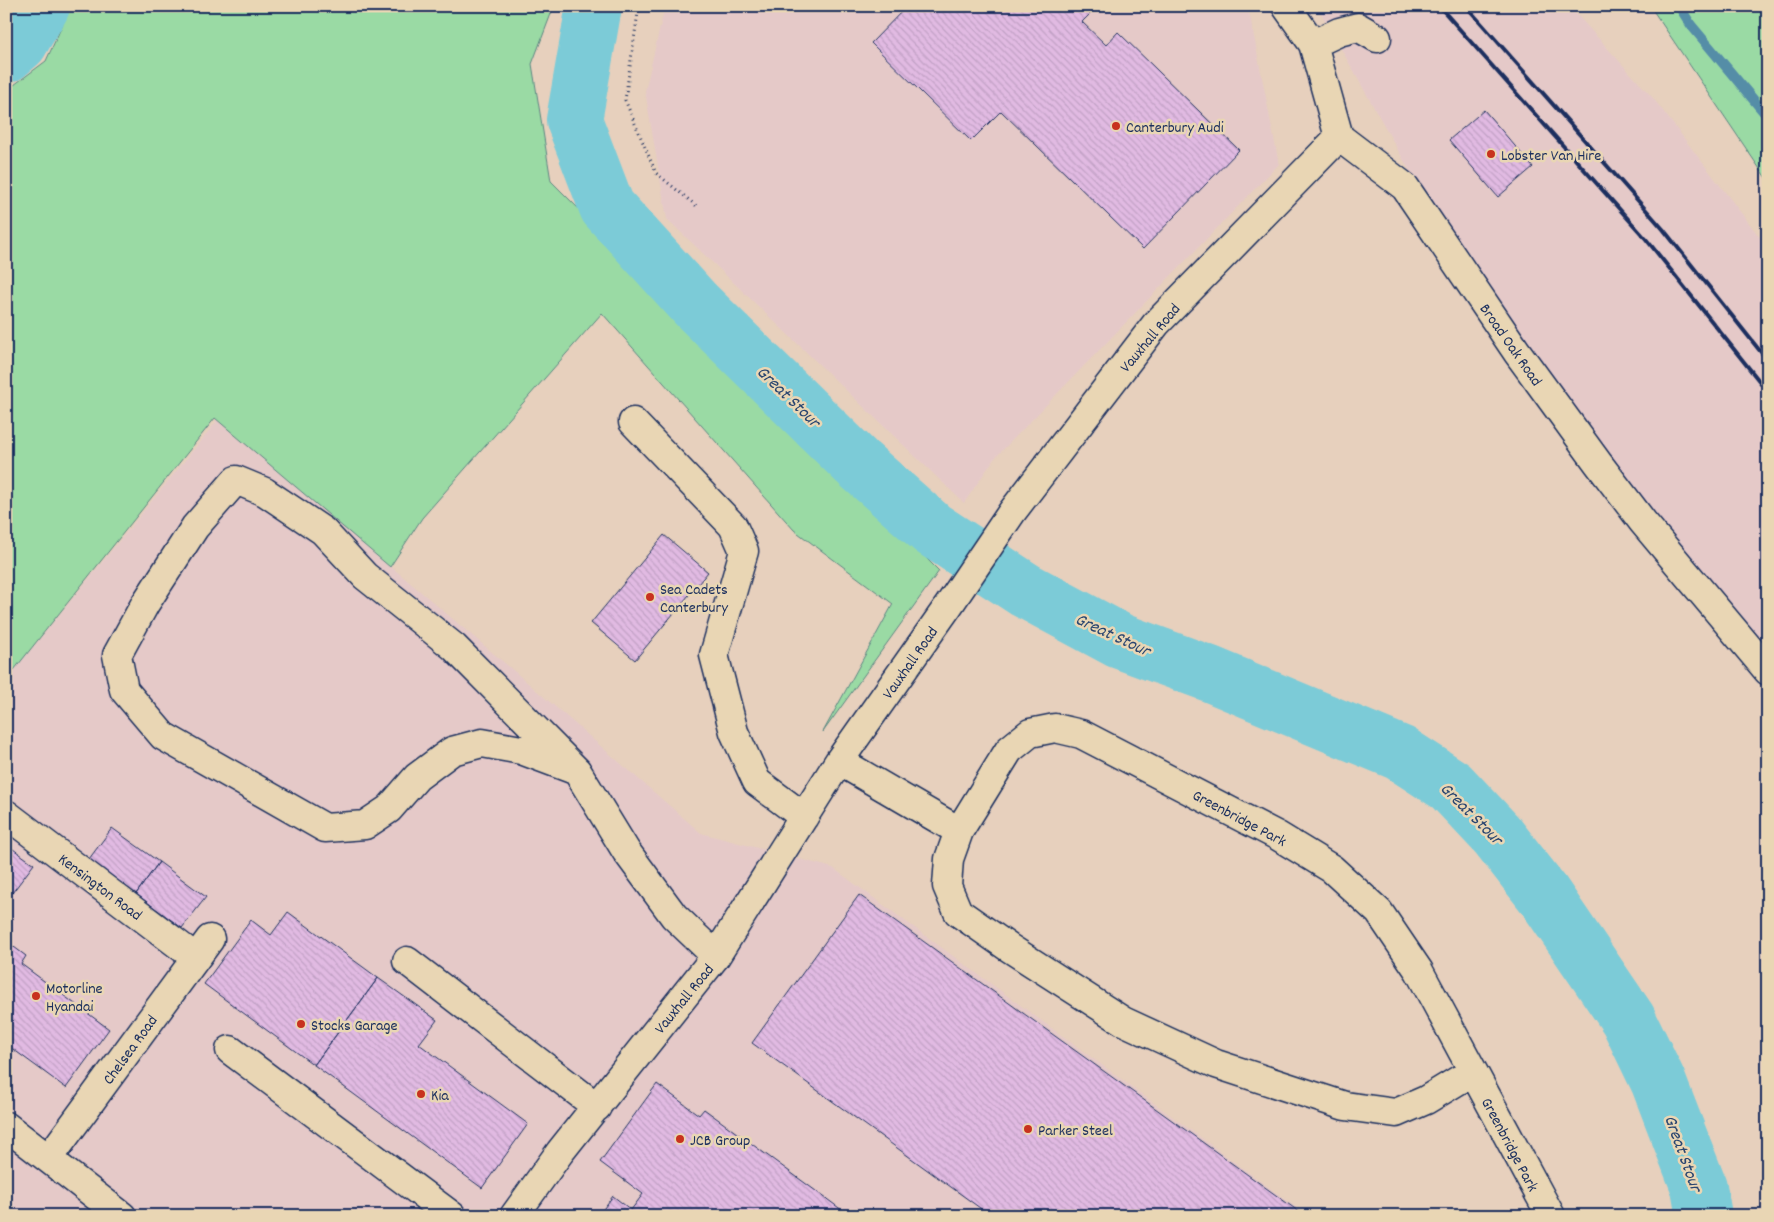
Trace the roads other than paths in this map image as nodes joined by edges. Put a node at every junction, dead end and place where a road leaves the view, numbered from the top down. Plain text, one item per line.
1 (1286, 6) edge
2 (1377, 38) dead end
3 (1313, 44) junction
4 (1339, 137) junction
5 (633, 422) dead end
6 (1768, 671) edge
7 (839, 762) junction
8 (577, 771) junction
9 (6, 814) edge
10 (804, 817) junction
11 (959, 831) junction
12 (203, 948) joint
13 (716, 956) junction
14 (407, 961) dead end
15 (230, 1050) dead end
16 (1472, 1072) junction
17 (596, 1107) junction
18 (6, 1126) edge
19 (49, 1158) junction
20 (122, 1216) edge
21 (452, 1216) edge
22 (514, 1216) edge
23 (1551, 1216) edge

1 - 3 street
2 - 3 street
3 - 4 street
4 - 6 street, Broad Oak Road
4 - 7 street, Vauxhall Road
5 - 10 street
7 - 10 street, Vauxhall Road
7 - 11 street
8 - 8 street
8 - 13 street
9 - 12 street, Kensington Road
10 - 13 street, Vauxhall Road
11 - 16 street, Greenbridge Park
11 - 16 street, Greenbridge Park
12 - 19 street, Chelsea Road
13 - 17 street, Vauxhall Road
14 - 17 street
15 - 21 street
16 - 23 street, Greenbridge Park
17 - 22 street, Vauxhall Road
18 - 19 street
19 - 20 street

